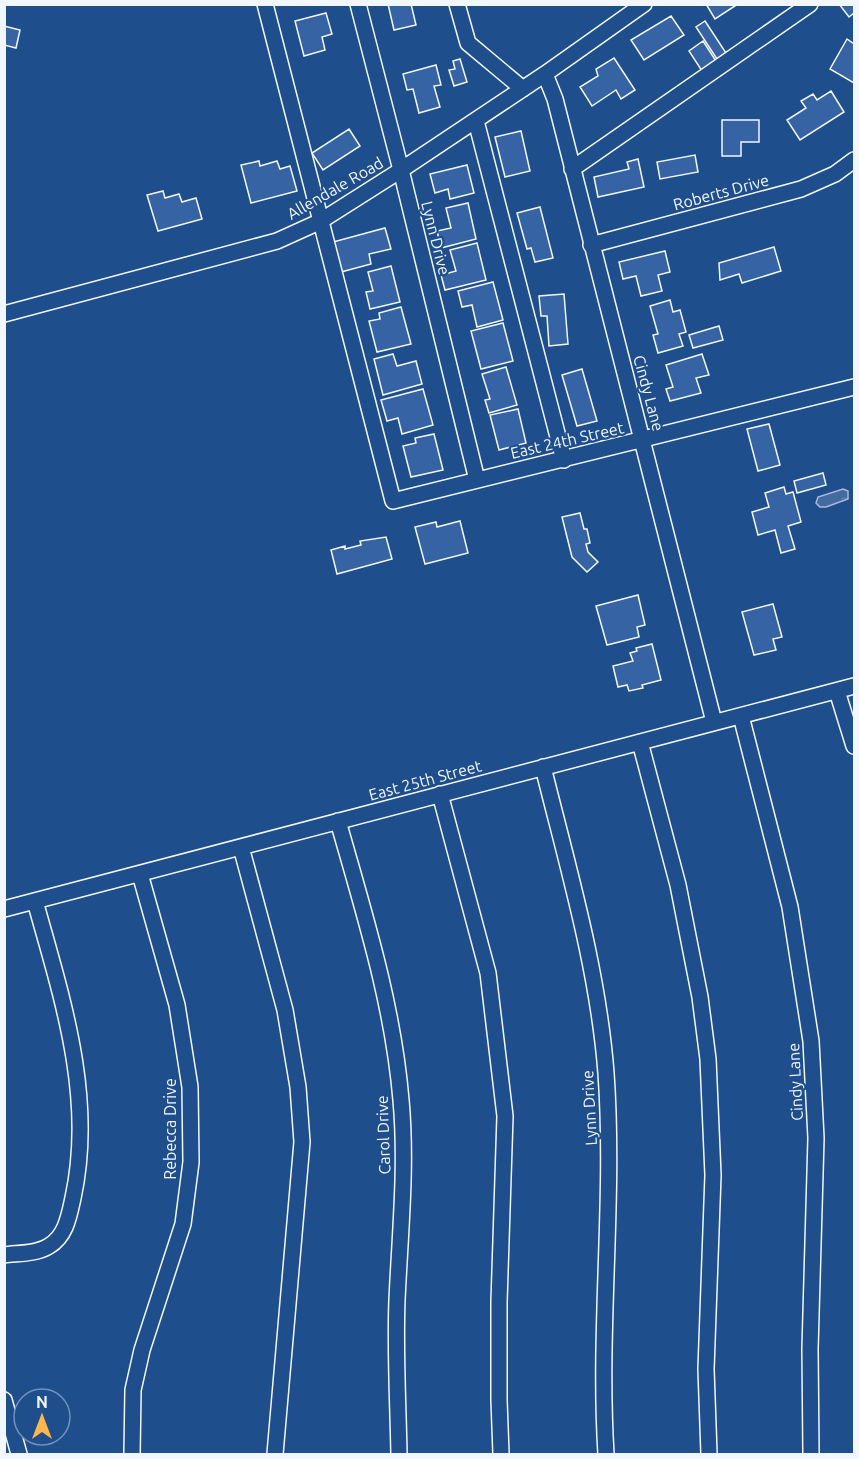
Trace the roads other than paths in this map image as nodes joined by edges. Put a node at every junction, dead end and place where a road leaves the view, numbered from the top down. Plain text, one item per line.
1 (265, 4) edge
2 (358, 4) edge
3 (457, 4) edge
4 (644, 4) edge
5 (810, 4) edge
6 (545, 74) junction
7 (523, 89) junction
8 (476, 121) junction
9 (855, 160) edge
10 (572, 169) junction
11 (401, 170) junction
12 (321, 221) junction
13 (591, 245) junction
14 (4, 314) edge
15 (855, 387) edge
16 (644, 441) junction
17 (564, 460) junction
18 (477, 480) junction
19 (855, 686) edge
20 (837, 691) junction
21 (741, 716) junction
22 (714, 722) junction
23 (640, 742) junction
24 (855, 746) edge
25 (543, 767) junction
26 (440, 794) junction
27 (338, 821) junction
28 (241, 847) junction
29 (140, 874) junction
30 (36, 901) junction
31 (4, 909) edge
32 (4, 1255) edge
33 (4, 1401) edge
34 (19, 1455) edge
35 (132, 1455) edge
36 (275, 1455) edge
37 (399, 1455) edge
38 (501, 1455) edge
39 (606, 1455) edge
40 (709, 1455) edge
41 (812, 1455) edge

1 - 12 street
2 - 11 street, Lynn Drive
3 - 7 street
4 - 6 street, Allendale Road
5 - 10 street
6 - 7 street, Allendale Road
6 - 10 street, Cindy Lane
7 - 8 street, Allendale Road
8 - 11 street, Allendale Road
8 - 17 street
9 - 13 street, Roberts Drive
10 - 13 street, Cindy Lane
11 - 12 street, Allendale Road
11 - 18 street, Lynn Drive
12 - 14 street, Allendale Road
12 - 18 street, East 24th Street
13 - 16 street, Cindy Lane
15 - 16 street, East 24th Street
16 - 17 street, East 24th Street
16 - 22 street, Cindy Lane
17 - 18 street, East 24th Street
19 - 20 street, East 25th Street
20 - 21 street, East 25th Street
20 - 24 street
21 - 22 street, East 25th Street
21 - 41 street, Cindy Lane
22 - 23 street, East 25th Street
23 - 25 street, East 25th Street
23 - 40 street
25 - 26 street, East 25th Street
25 - 39 street, Lynn Drive
26 - 27 street, East 25th Street
26 - 38 street
27 - 28 street, East 25th Street
27 - 37 street, Carol Drive
28 - 29 street, East 25th Street
28 - 36 street
29 - 30 street, East 25th Street
29 - 35 street, Rebecca Drive
30 - 31 street, East 25th Street
30 - 32 street
33 - 34 street

